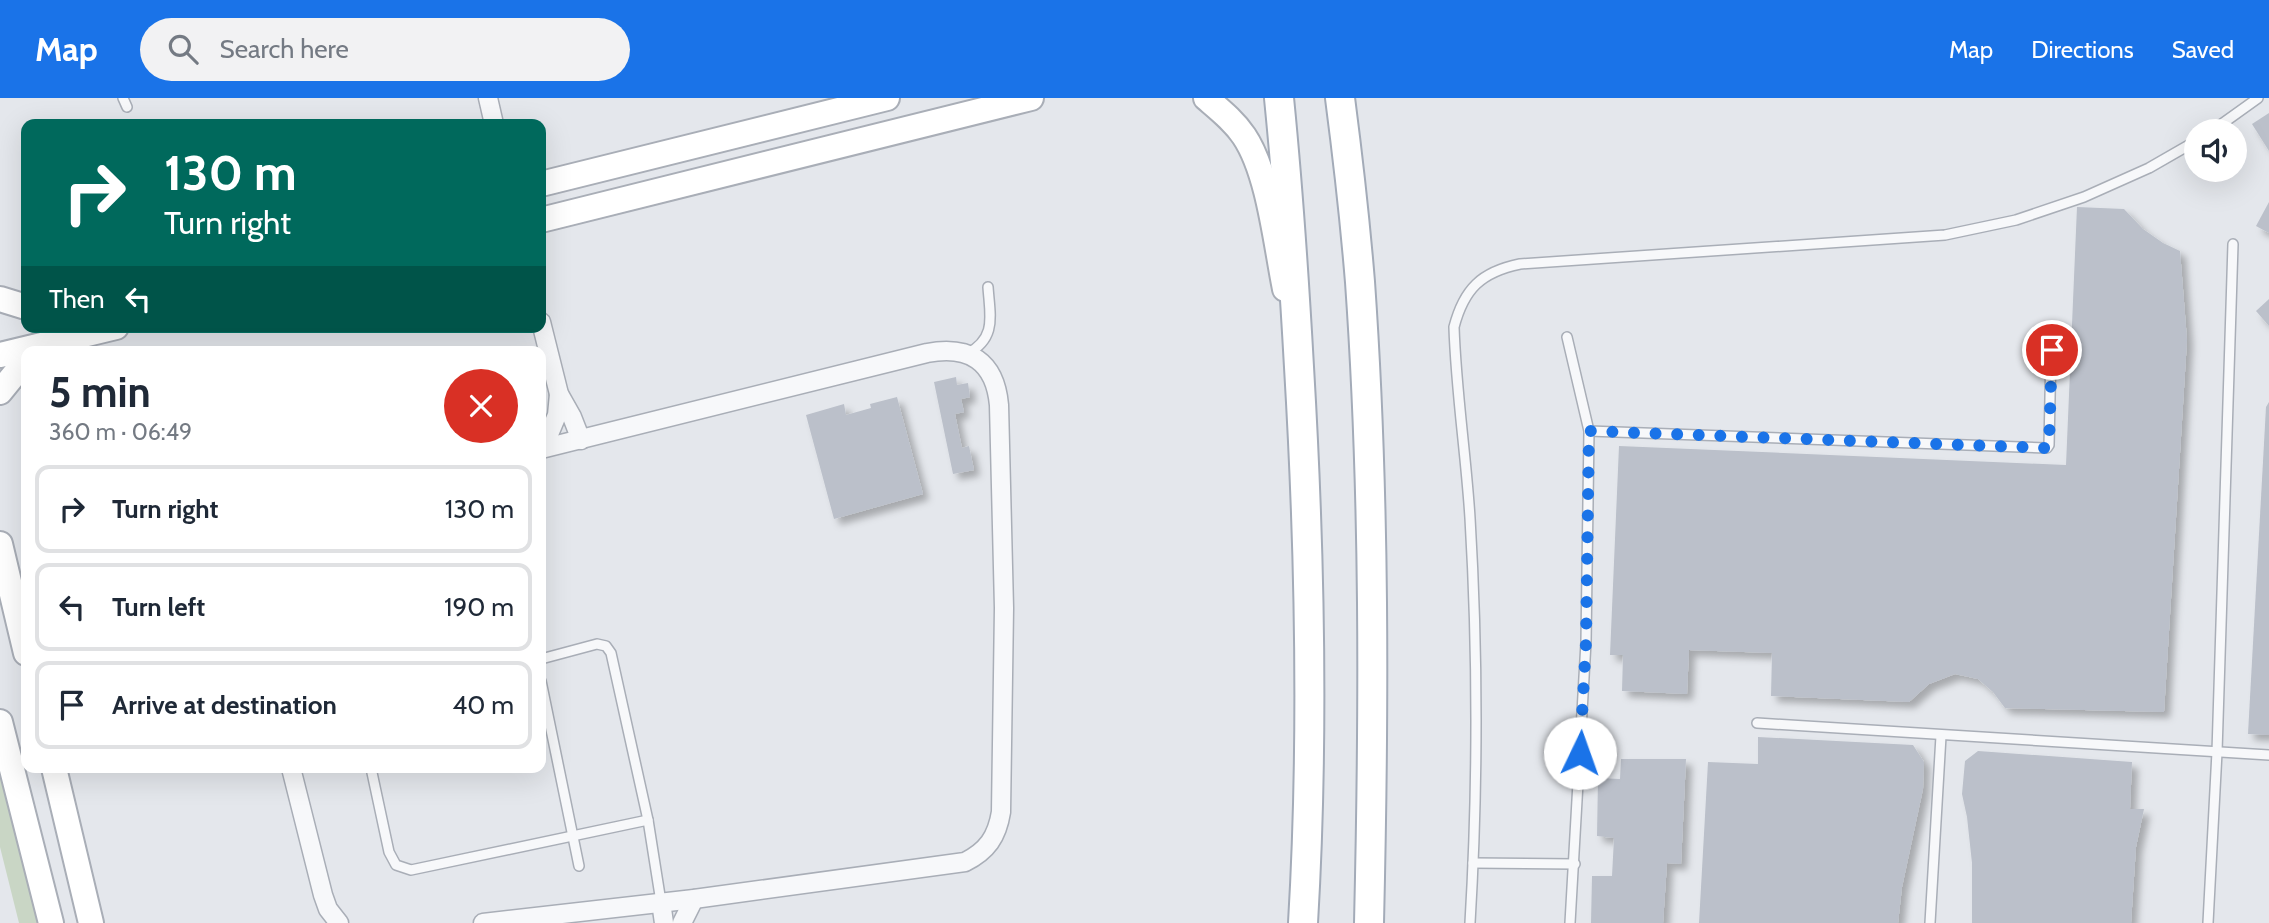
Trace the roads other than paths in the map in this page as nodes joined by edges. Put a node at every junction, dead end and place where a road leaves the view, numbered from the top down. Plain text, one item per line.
1 (488, 98) edge
2 (887, 98) edge
3 (1031, 98) edge
4 (1206, 98) edge
5 (1279, 98) edge
6 (1340, 98) edge
7 (2258, 98) edge
8 (493, 119) edge
9 (2229, 119) edge
10 (2184, 148) edge
11 (546, 183) edge
12 (546, 225) edge
13 (2233, 244) dead end
14 (988, 286) dead end
15 (0, 299) edge
16 (21, 307) edge
17 (21, 311) edge
18 (0, 318) edge
19 (95, 333) edge
20 (544, 333) edge
21 (1567, 337) dead end
22 (49, 346) edge
23 (2052, 350) dead end
24 (21, 352) edge
25 (967, 354) junction
26 (0, 355) edge
27 (1298, 355) junction
28 (21, 366) edge
29 (0, 392) edge
30 (559, 394) junction
31 (1589, 431) junction
32 (581, 440) junction
33 (546, 442) edge
34 (546, 448) edge
35 (0, 544) edge
36 (21, 632) edge
37 (546, 658) edge
38 (546, 706) edge
39 (0, 722) edge
40 (1757, 723) dead end
41 (1941, 736) junction
42 (2217, 752) junction
43 (2269, 755) edge
44 (55, 773) edge
45 (292, 773) edge
46 (372, 773) edge
47 (648, 820) junction
48 (572, 836) junction
49 (1473, 863) junction
50 (1575, 864) junction
51 (579, 866) dead end
52 (1306, 869) junction
53 (694, 899) junction
54 (661, 902) junction
55 (51, 923) edge
56 (91, 923) edge
57 (339, 923) edge
58 (482, 923) edge
59 (664, 923) edge
60 (682, 923) edge
61 (1289, 923) edge
62 (1303, 923) edge
63 (1369, 923) edge
64 (1469, 923) edge
65 (1570, 923) edge
66 (1930, 923) edge
67 (2208, 923) edge

1 - 8 street
2 - 11 street
3 - 12 street
4 - 27 street
5 - 27 main road
6 - 63 main road
7 - 9 lane
10 - 49 lane
13 - 42 lane
14 - 25 lane
15 - 16 street
17 - 18 street
19 - 22 street
20 - 30 street
21 - 31 lane
23 - 31 lane
24 - 26 street
25 - 32 street
25 - 53 street
27 - 52 main road
28 - 29 street
30 - 32 street
30 - 33 street
31 - 50 lane
32 - 34 street
35 - 36 street
37 - 47 lane
38 - 48 lane
39 - 55 street
40 - 41 lane
41 - 42 lane
41 - 66 lane
42 - 43 lane
42 - 67 lane
44 - 56 street
45 - 57 street
46 - 48 lane
47 - 48 lane
47 - 54 lane
48 - 51 lane
49 - 50 lane
49 - 64 lane
50 - 65 lane
52 - 61 street
52 - 62 main road
53 - 54 street
53 - 60 street
54 - 58 street
54 - 59 street

